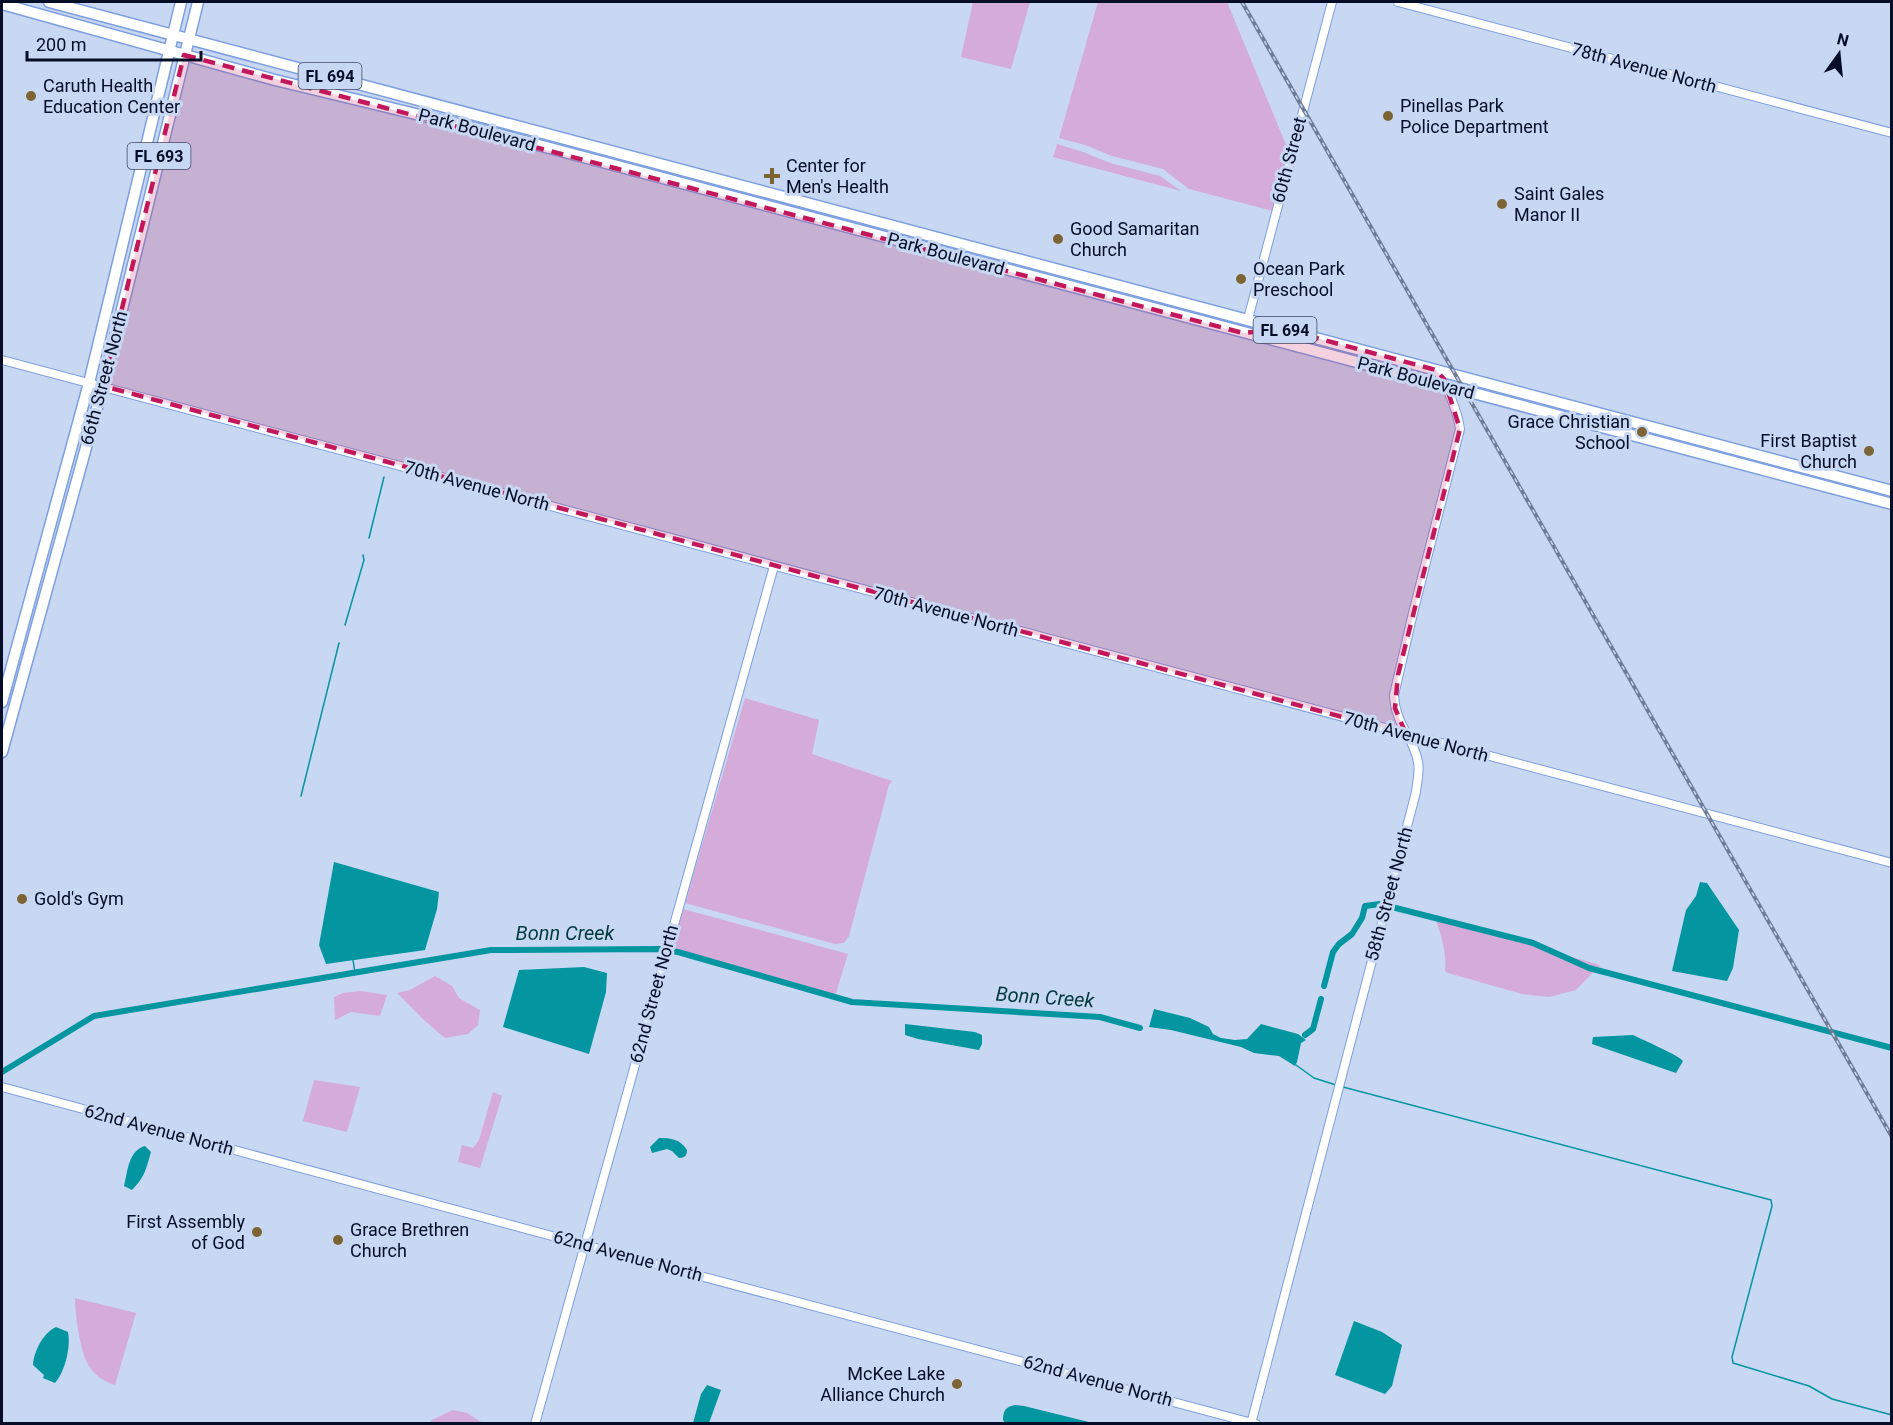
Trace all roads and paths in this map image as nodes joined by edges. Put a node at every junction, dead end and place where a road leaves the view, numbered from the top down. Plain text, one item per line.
1 (49, 2) edge
2 (181, 2) edge
3 (198, 2) edge
4 (1332, 2) edge
5 (1398, 2) edge
6 (2, 4) edge
7 (173, 34) junction
8 (188, 39) junction
9 (168, 50) junction
10 (184, 55) junction
11 (1892, 133) edge
12 (908, 230) junction
13 (871, 234) junction
14 (946, 240) junction
15 (905, 243) junction
16 (1022, 260) junction
17 (977, 262) junction
18 (1057, 270) junction
19 (1018, 273) junction
20 (1135, 290) junction
21 (1095, 293) junction
22 (1171, 300) junction
23 (1131, 303) junction
24 (1248, 319) junction
25 (1205, 322) junction
26 (1283, 329) junction
27 (1245, 333) junction
28 (1338, 343) junction
29 (1304, 349) junction
30 (2, 360) edge
31 (1401, 360) junction
32 (1365, 365) junction
33 (1436, 370) junction
34 (90, 383) junction
35 (103, 386) junction
36 (1446, 387) junction
37 (1892, 491) edge
38 (1892, 504) edge
39 (774, 566) junction
40 (2, 702) edge
41 (1406, 734) junction
42 (2, 752) edge
43 (1892, 862) edge
44 (2, 1087) edge
45 (586, 1245) junction
46 (1253, 1423) edge
47 (535, 1424) edge

1 - 7 main road, Park Boulevard
2 - 7 main road, 66th Street North / FL 693
3 - 8 main road, 66th Street North / FL 693
4 - 24 street, 60th Street
5 - 11 street, 78th Avenue North
6 - 9 main road, Park Boulevard
7 - 8 main road, Park Boulevard / FL 694
7 - 9 main road, 66th Street North / FL 693
8 - 10 main road, 66th Street North / FL 693
8 - 12 main road, Park Boulevard / FL 694
9 - 10 main road, Park Boulevard / FL 694
9 - 34 main road, 66th Street North / FL 693
10 - 13 main road, Park Boulevard / FL 694
10 - 35 main road, 66th Street North / FL 693
12 - 13 main road
12 - 14 main road, Park Boulevard / FL 694
13 - 15 main road, Park Boulevard / FL 694
14 - 15 main road
14 - 16 main road, Park Boulevard / FL 694
15 - 17 main road, Park Boulevard / FL 694
16 - 17 main road
16 - 18 main road, Park Boulevard / FL 694
17 - 19 main road, Park Boulevard / FL 694
18 - 19 main road
18 - 20 main road, Park Boulevard / FL 694
19 - 21 main road, Park Boulevard / FL 694
20 - 21 main road
20 - 22 main road, Park Boulevard / FL 694
21 - 23 main road, Park Boulevard / FL 694
22 - 23 main road
22 - 24 main road, Park Boulevard / FL 694
23 - 25 main road, Park Boulevard / FL 694
24 - 25 main road
24 - 26 main road, Park Boulevard / FL 694
25 - 27 main road, Park Boulevard / FL 694
26 - 27 main road
26 - 28 main road, Park Boulevard / FL 694
27 - 29 main road, Park Boulevard / FL 694
28 - 29 main road
28 - 31 main road, Park Boulevard / FL 694
29 - 32 main road, Park Boulevard / FL 694
30 - 34 street, 70th Avenue North
31 - 32 main road
31 - 33 main road, Park Boulevard / FL 694
32 - 36 main road, Park Boulevard / FL 694
33 - 36 street, 58th Street North
33 - 37 main road, Park Boulevard / FL 694
34 - 35 street, 70th Avenue North
34 - 40 main road, 66th Street North / FL 693
35 - 39 street, 70th Avenue North
35 - 42 main road, 66th Street North / FL 693
36 - 38 main road, Park Boulevard / FL 694
36 - 41 street, 58th Street North
39 - 41 street, 70th Avenue North
39 - 45 street, 62nd Street North
41 - 43 street, 70th Avenue North
41 - 46 street, 58th Street North
44 - 45 street, 62nd Avenue North
45 - 46 street, 62nd Avenue North
45 - 47 street, 62nd Street North

